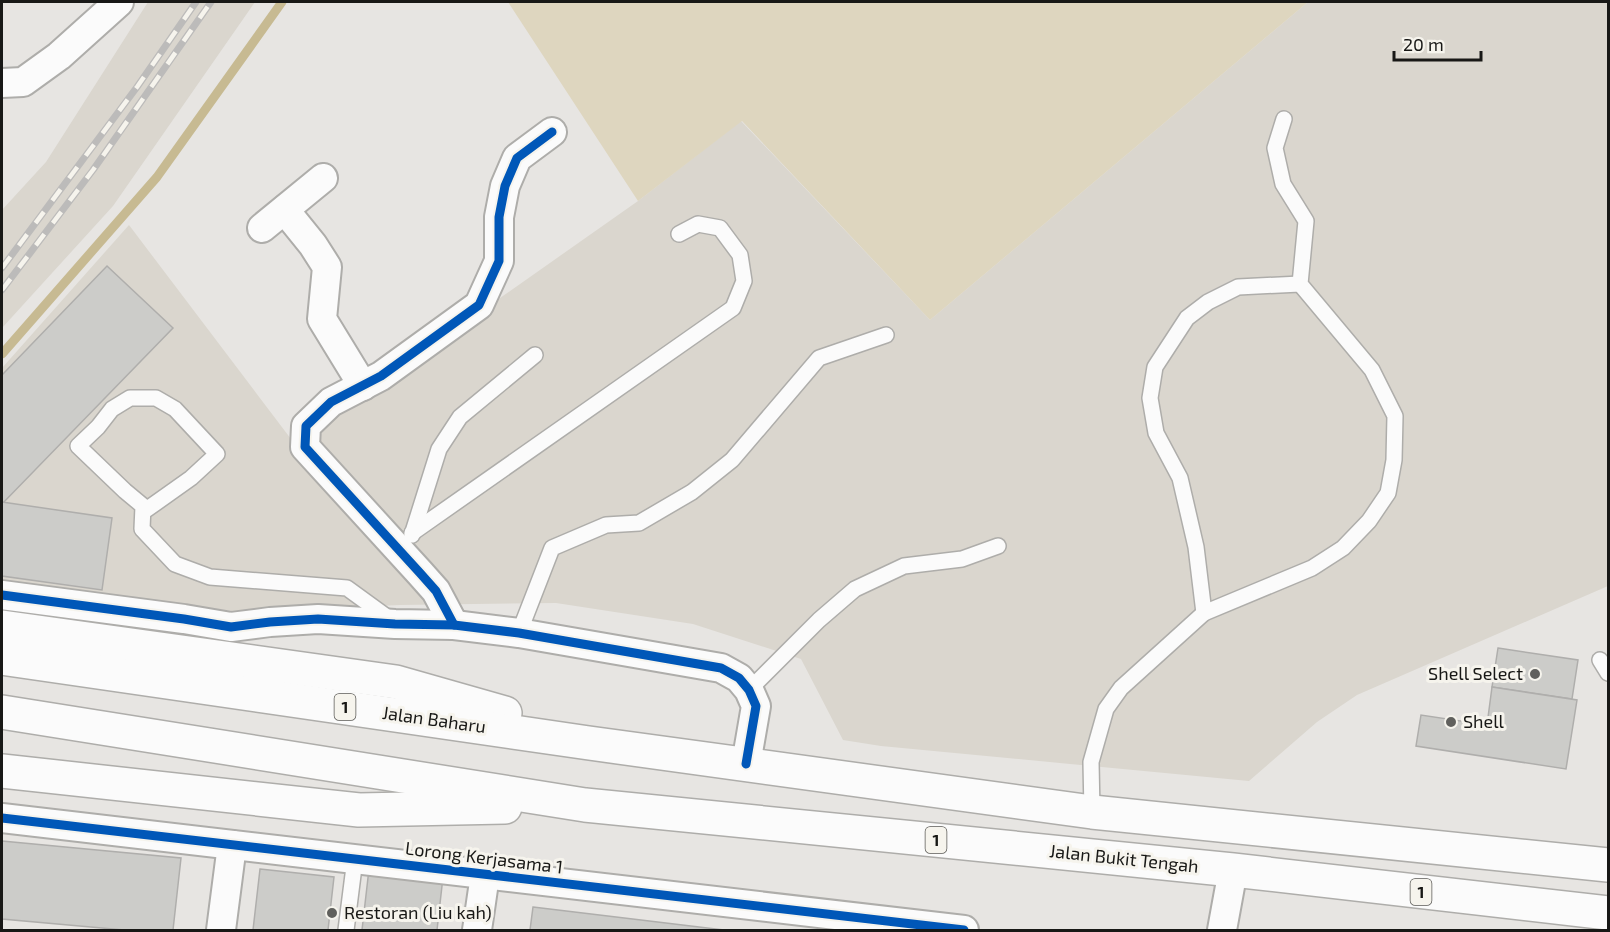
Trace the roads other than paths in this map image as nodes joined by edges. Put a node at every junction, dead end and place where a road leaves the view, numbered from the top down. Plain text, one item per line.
1 (119, 2) edge
2 (2, 83) edge
3 (1284, 119) dead end
4 (552, 132) dead end
5 (323, 178) dead end
6 (287, 207) junction
7 (262, 228) dead end
8 (679, 234) dead end
9 (1300, 284) junction
10 (886, 334) dead end
11 (535, 355) dead end
12 (363, 386) junction
13 (143, 512) junction
14 (412, 533) junction
15 (998, 546) dead end
16 (420, 573) junction
17 (2, 595) edge
18 (1204, 613) junction
19 (395, 624) junction
20 (454, 625) junction
21 (2, 627) edge
22 (519, 633) junction
23 (2, 658) edge
24 (749, 690) junction
25 (2, 712) edge
26 (688, 756) junction
27 (746, 764) junction
28 (2, 771) edge
29 (585, 805) junction
30 (1092, 812) junction
31 (2, 818) edge
32 (232, 845) junction
33 (355, 859) junction
34 (1608, 865) edge
35 (1233, 870) junction
36 (485, 875) junction
37 (1608, 913) edge
38 (221, 930) edge
39 (346, 930) edge
40 (477, 930) edge
41 (964, 930) edge
42 (1222, 930) edge

1 - 2 street
3 - 9 lane
4 - 12 street
5 - 6 street
6 - 7 street
6 - 12 street
8 - 14 lane
9 - 18 lane
9 - 18 lane
10 - 22 lane
11 - 14 lane
12 - 16 street
13 - 13 lane
13 - 19 lane
14 - 16 lane
15 - 24 lane
16 - 20 street
17 - 19 street
18 - 30 lane
19 - 20 street
20 - 22 street
21 - 26 highway
22 - 24 street
23 - 26 highway, Jalan Baharu / 1
24 - 27 street
25 - 29 highway, 1
26 - 27 highway, 1
27 - 30 highway, 1
28 - 29 highway
29 - 35 highway, Jalan Bukit Tengah / 1
30 - 34 highway, 1
31 - 32 street, Lorong Kerjasama 1
32 - 33 street, Lorong Kerjasama 1
32 - 38 street
33 - 36 street, Lorong Kerjasama 1
33 - 39 lane
35 - 37 highway, Jalan Bukit Tengah / 1
35 - 42 street
36 - 40 street
36 - 41 street, Lorong Kerjasama 1

